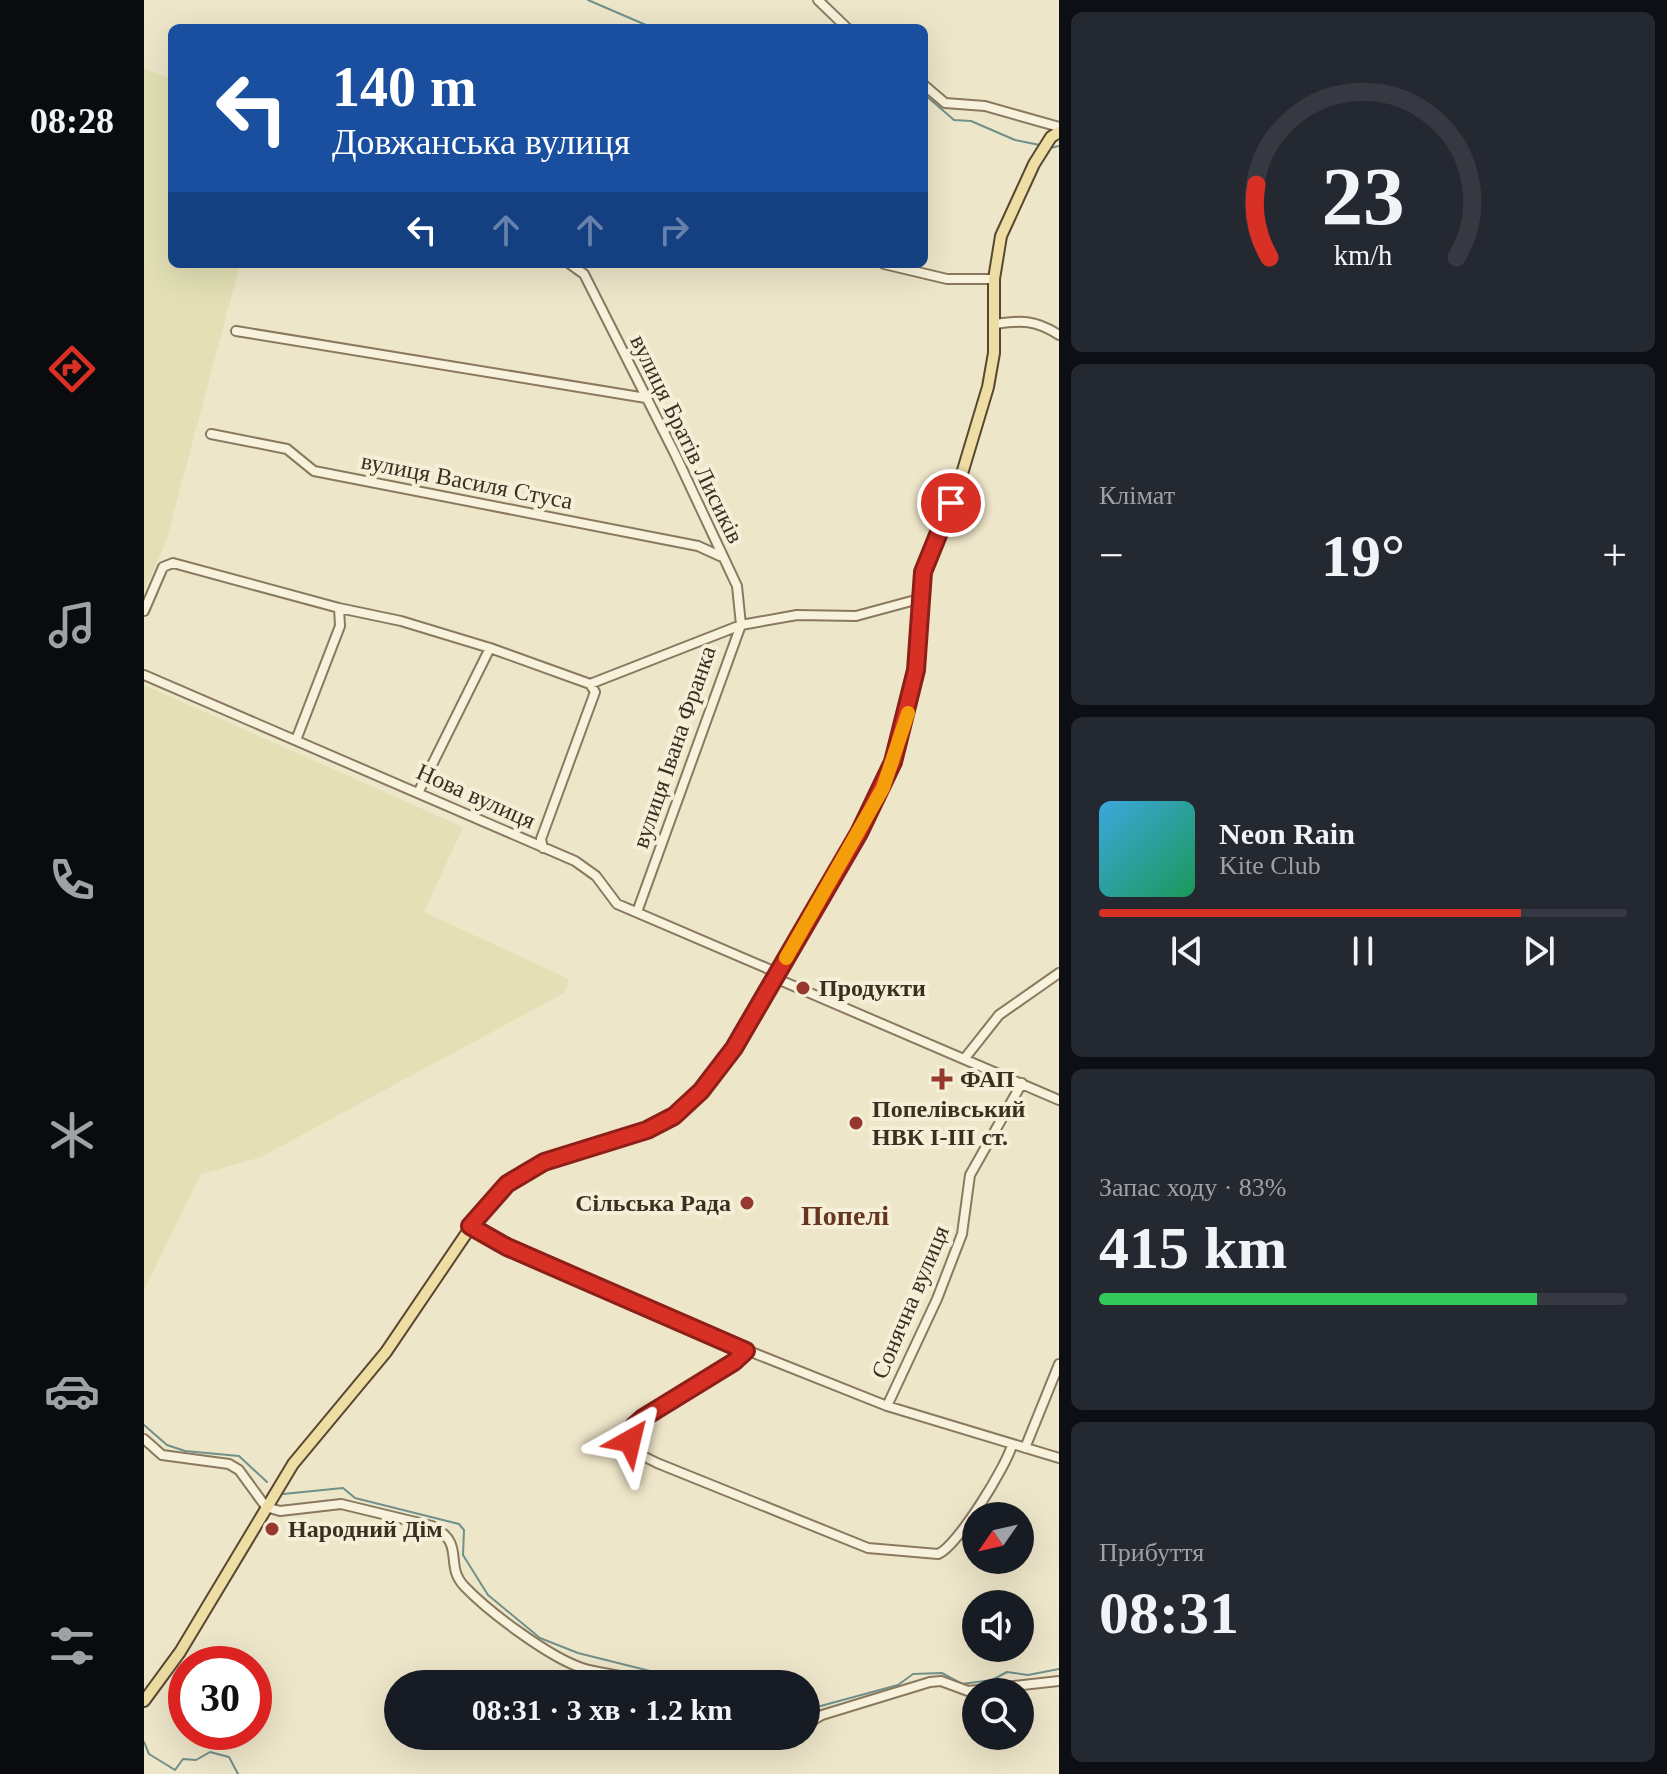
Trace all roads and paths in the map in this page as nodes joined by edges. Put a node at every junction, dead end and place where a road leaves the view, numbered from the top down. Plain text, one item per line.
1 (818, 0) edge
2 (843, 24) edge
3 (928, 88) edge
4 (1059, 129) edge
5 (576, 268) edge
6 (582, 268) edge
7 (901, 268) edge
8 (584, 274) junction
9 (994, 279) junction
10 (996, 324) junction
11 (236, 331) dead end
12 (1059, 335) edge
13 (646, 398) junction
14 (211, 434) dead end
15 (721, 557) junction
16 (919, 599) junction
17 (339, 608) junction
18 (144, 611) edge
19 (741, 625) junction
20 (490, 648) junction
21 (144, 675) edge
22 (595, 686) junction
23 (296, 740) junction
24 (418, 793) junction
25 (543, 848) junction
26 (637, 912) junction
27 (1059, 973) edge
28 (777, 976) junction
29 (965, 1058) junction
30 (1022, 1083) junction
31 (1059, 1100) edge
32 (470, 1226) junction
33 (746, 1351) junction
34 (1059, 1364) edge
35 (887, 1406) junction
36 (144, 1439) edge
37 (1012, 1445) junction
38 (1025, 1448) junction
39 (1059, 1458) edge
40 (266, 1507) junction
41 (590, 1670) edge
42 (1059, 1681) edge
43 (145, 1700) edge
44 (820, 1716) edge

1 - 2 street
3 - 4 street
4 - 9 main road
5 - 8 street, вулиця Братів Лисиків
6 - 8 street, вулиця Братів Лисиків
7 - 9 street
8 - 13 street, вулиця Братів Лисиків
9 - 10 main road
10 - 12 street
10 - 16 main road
11 - 13 street
13 - 15 street, вулиця Братів Лисиків
14 - 15 street, вулиця Василя Стуса
15 - 19 street, вулиця Братів Лисиків
16 - 19 street, вулиця Івана Франка
16 - 28 main road
17 - 18 street
17 - 20 street
17 - 23 street
19 - 22 street
19 - 26 street, вулиця Івана Франка
20 - 22 street
20 - 24 street
21 - 23 street, Нова вулиця
22 - 25 street
23 - 24 street, Нова вулиця
24 - 25 street, Нова вулиця
25 - 26 street, Нова вулиця
26 - 28 street, Нова вулиця
27 - 29 street
28 - 29 street
28 - 32 main road
29 - 30 street
30 - 31 street
30 - 35 street, Сонячна вулиця
32 - 33 street
32 - 40 main road
33 - 35 street
33 - 37 street
34 - 38 street
35 - 37 street
36 - 40 street
37 - 38 street
38 - 39 street
40 - 41 street
40 - 43 main road
42 - 44 street

